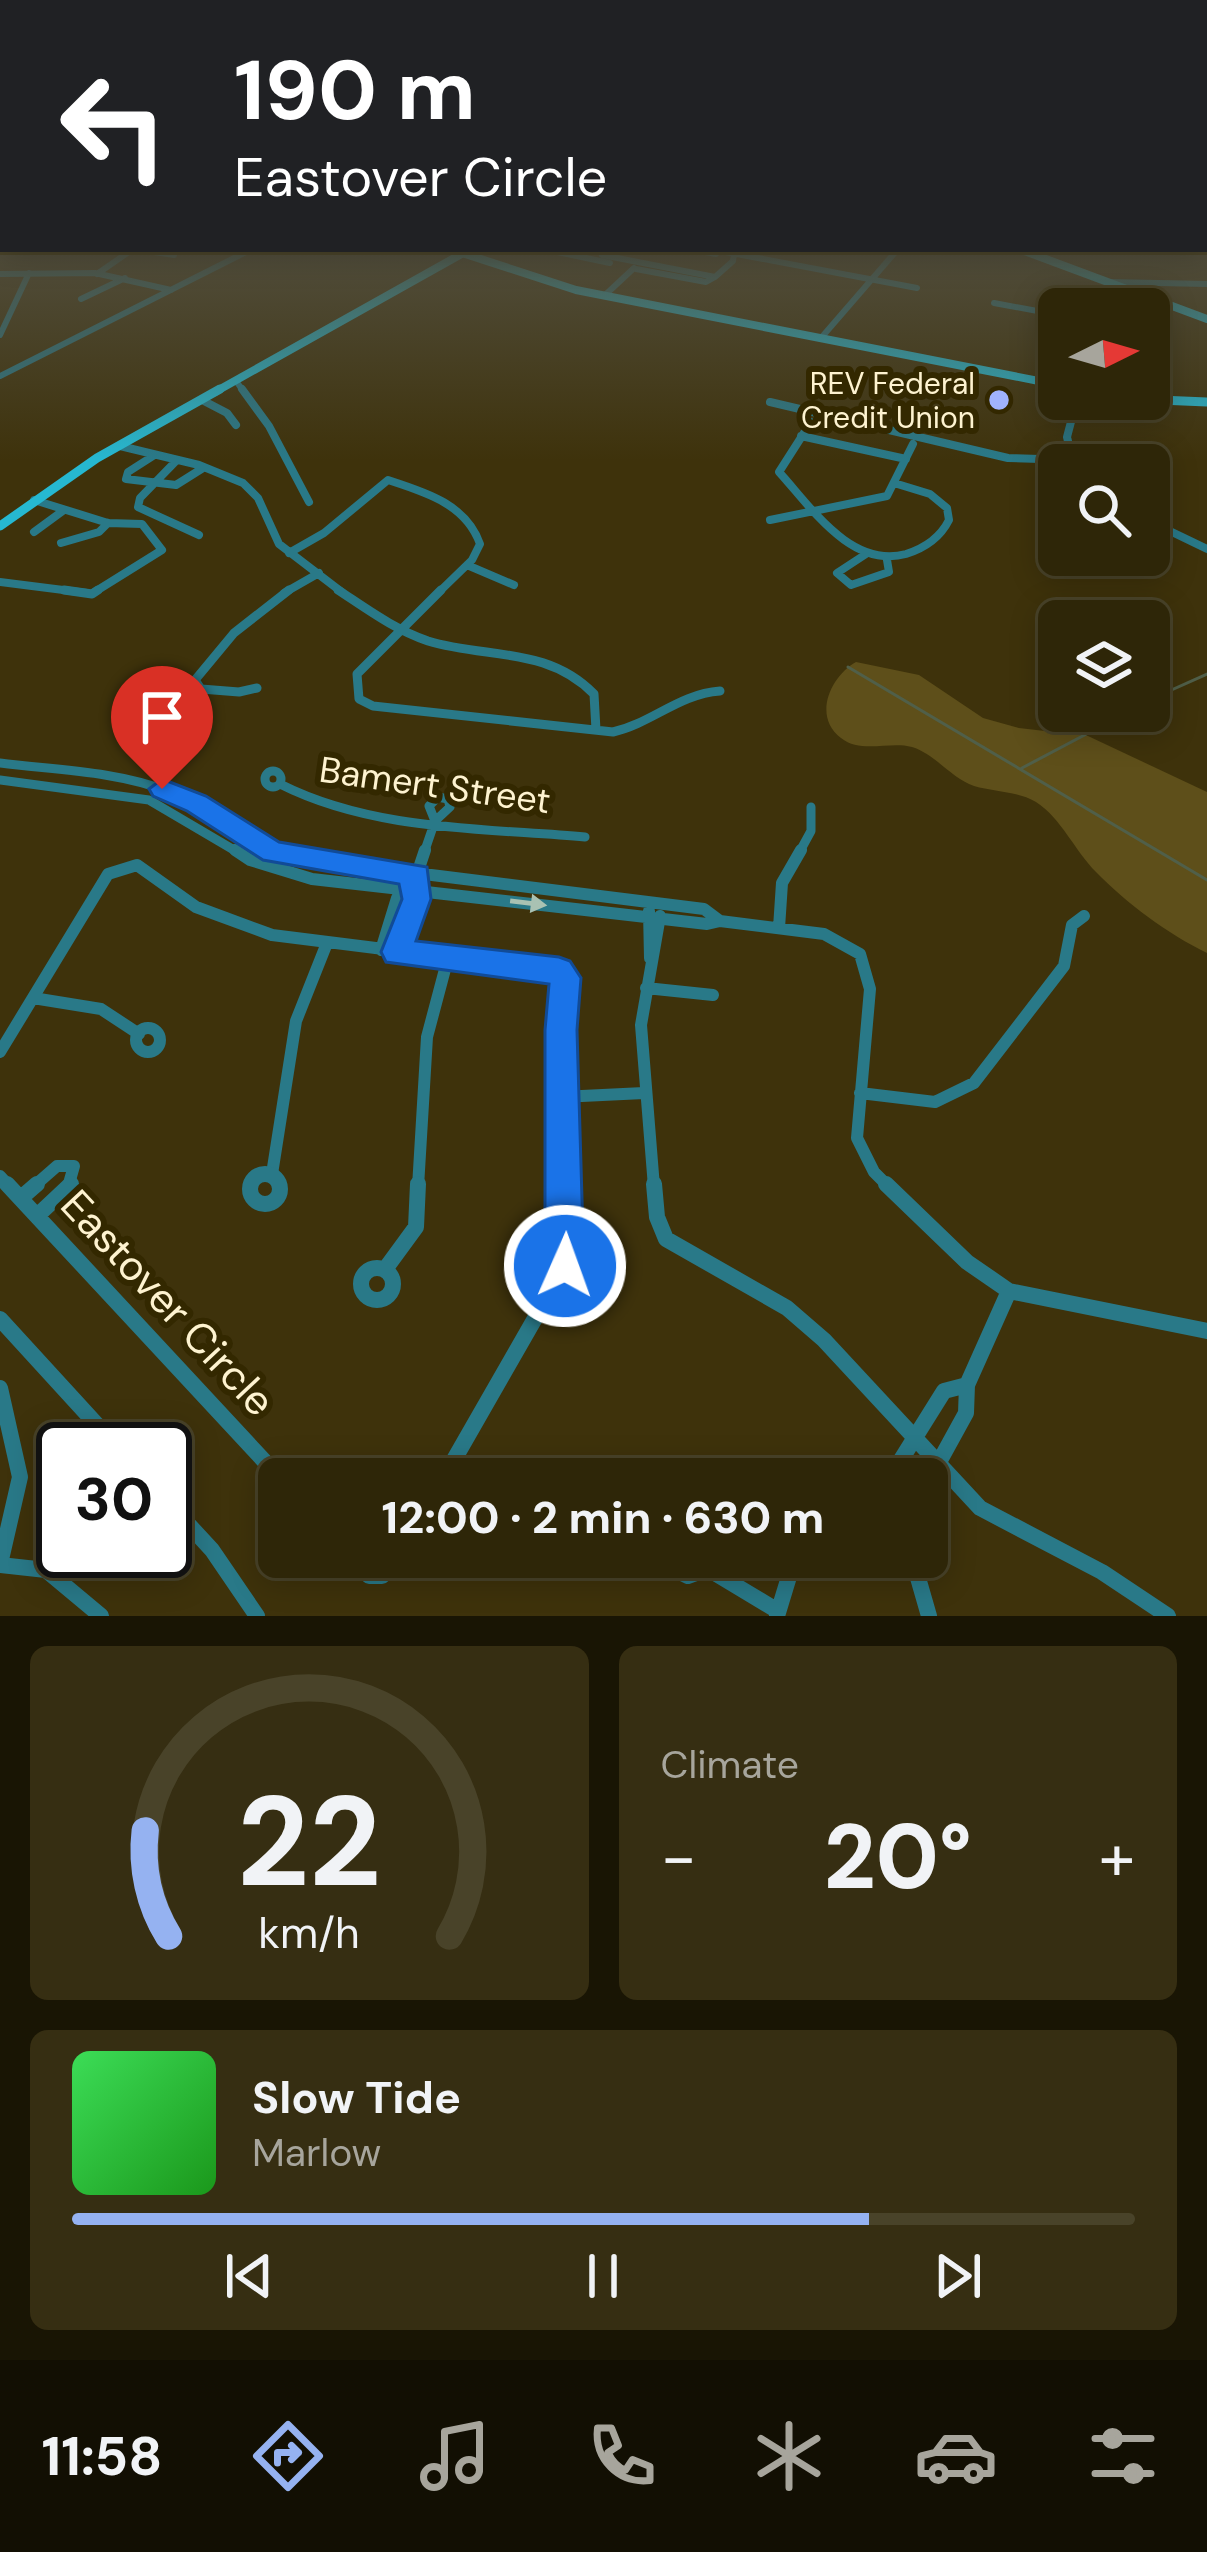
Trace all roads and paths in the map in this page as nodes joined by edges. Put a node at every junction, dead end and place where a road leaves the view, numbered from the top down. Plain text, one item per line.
1 (132, 309) edge
2 (359, 309) edge
3 (673, 309) edge
4 (846, 309) edge
5 (821, 338) junction
6 (0, 376) edge
7 (236, 381) junction
8 (1038, 382) edge
9 (202, 400) junction
10 (1170, 400) edge
11 (1207, 402) edge
12 (767, 405) dead end
13 (811, 422) dead end
14 (236, 424) dead end
15 (866, 426) junction
16 (801, 436) junction
17 (914, 444) dead end
18 (120, 446) junction
19 (852, 447) junction
20 (153, 456) junction
21 (906, 459) junction
22 (1038, 460) edge
23 (176, 461) junction
24 (203, 468) junction
25 (894, 483) junction
26 (152, 484) junction
27 (34, 500) junction
28 (309, 502) dead end
29 (64, 510) junction
30 (816, 511) junction
31 (770, 520) dead end
32 (109, 523) junction
33 (0, 526) edge
34 (1170, 530) edge
35 (34, 532) dead end
36 (199, 535) dead end
37 (61, 543) dead end
38 (1207, 549) edge
39 (290, 553) junction
40 (866, 554) junction
41 (887, 560) junction
42 (467, 565) junction
43 (319, 573) junction
44 (0, 582) edge
45 (514, 585) dead end
46 (401, 631) junction
47 (256, 688) dead end
48 (720, 692) dead end
49 (596, 730) junction
50 (0, 764) edge
51 (37, 768) junction
52 (0, 780) edge
53 (26, 783) junction
54 (280, 784) dead end
55 (811, 807) dead end
56 (435, 821) junction
57 (585, 837) dead end
58 (414, 882) junction
59 (656, 902) junction
60 (1084, 916) dead end
61 (654, 918) junction
62 (720, 921) junction
63 (779, 928) junction
64 (328, 943) junction
65 (388, 951) junction
66 (448, 958) junction
67 (646, 988) junction
68 (713, 995) dead end
69 (33, 998) junction
70 (139, 1034) dead end
71 (0, 1052) edge
72 (644, 1093) junction
73 (860, 1093) junction
74 (561, 1097) junction
75 (272, 1174) dead end
76 (0, 1176) edge
77 (22, 1197) junction
78 (38, 1215) junction
79 (386, 1268) dead end
80 (1009, 1291) junction
81 (0, 1319) edge
82 (1207, 1330) edge
83 (968, 1385) junction
84 (0, 1388) edge
85 (94, 1422) edge
86 (915, 1439) junction
87 (262, 1458) edge
88 (455, 1458) edge
89 (903, 1458) edge
90 (933, 1458) edge
91 (941, 1458) edge
92 (948, 1474) edge
93 (192, 1528) edge
94 (0, 1565) edge
95 (728, 1578) edge
96 (789, 1578) edge
97 (918, 1578) edge
98 (778, 1613) edge
99 (101, 1616) edge
100 (257, 1616) edge
101 (928, 1616) edge
102 (1168, 1616) edge

1 - 6 street
2 - 7 main road
3 - 5 main road
4 - 5 street
5 - 8 main road
7 - 9 main road
7 - 28 street
9 - 14 street
9 - 18 main road
10 - 11 main road
12 - 15 street
13 - 16 street
15 - 19 street
15 - 22 street
16 - 19 street
16 - 30 street
17 - 21 street
18 - 20 street
18 - 27 main road
19 - 21 street
20 - 23 street
20 - 26 street
21 - 25 street
23 - 24 street
23 - 26 street
24 - 26 street
24 - 39 street
25 - 30 street
25 - 41 street
26 - 36 street
27 - 29 street
27 - 33 main road
29 - 32 street
29 - 35 street
30 - 31 street
30 - 40 street
32 - 37 street
32 - 44 street
34 - 38 street
39 - 42 street
39 - 43 street
40 - 41 street
40 - 41 street
42 - 45 street
42 - 46 street
43 - 46 street
43 - 47 street
46 - 49 street
46 - 49 street
48 - 49 street
50 - 51 street
51 - 53 street
51 - 58 street
52 - 53 street
53 - 58 street
54 - 56 street, Bamert Street
55 - 63 street
56 - 57 street, Bamert Street
56 - 58 street
58 - 59 street
58 -> 61 street
58 - 65 street
59 - 61 street
59 - 62 street
60 - 73 street
61 - 62 street
61 - 67 street
62 - 63 street
63 - 73 street
64 - 65 street
64 - 69 street
64 - 75 street
65 - 66 street
66 - 74 street
66 - 79 street
67 - 68 street
67 - 72 street
69 - 70 street
69 - 71 street
72 - 74 street
72 - 86 street
73 - 80 street
74 - 88 street
76 - 77 street, Eastover Circle
77 - 78 street, Eastover Circle
77 - 78 street
78 - 87 street, Eastover Circle
80 - 82 street
80 - 83 street
81 - 85 street
83 - 86 street
83 - 91 street
84 - 94 street
86 - 89 street
86 - 90 street
92 - 102 street
93 - 100 street
94 - 99 street
95 - 98 street
96 - 98 street
97 - 101 street

